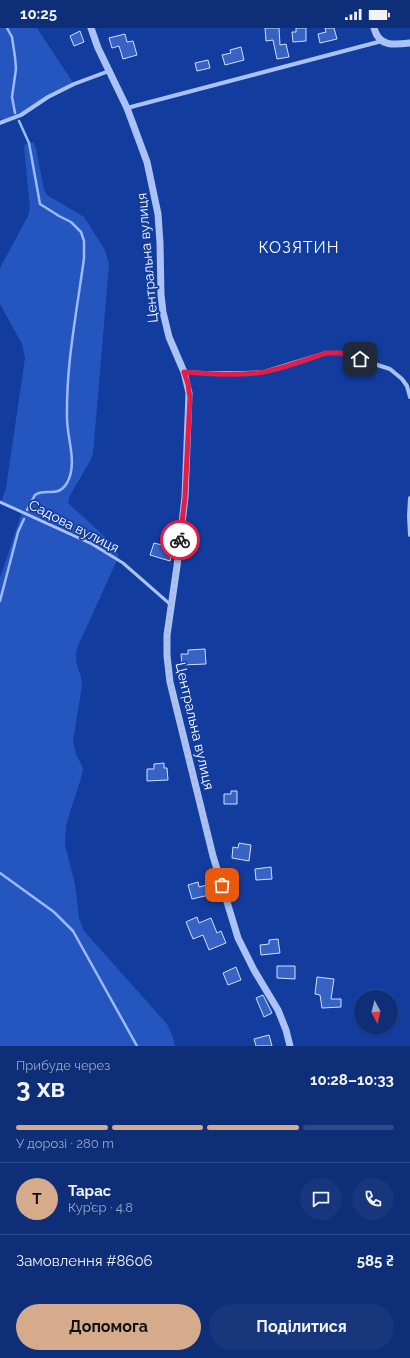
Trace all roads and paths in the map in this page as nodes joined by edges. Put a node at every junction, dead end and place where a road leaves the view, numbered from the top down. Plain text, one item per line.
1 (91, 28) edge
2 (374, 28) edge
3 (382, 41) junction
4 (410, 43) edge
5 (109, 71) junction
6 (127, 108) junction
7 (0, 123) edge
8 (184, 372) junction
9 (410, 397) edge
10 (410, 498) edge
11 (0, 502) edge
12 (410, 535) edge
13 (171, 605) junction
14 (290, 1046) edge

1 - 5 street, Центральна вулиця
2 - 3 street
3 - 4 street
3 - 6 street
5 - 6 street, Центральна вулиця
5 - 7 street
6 - 8 street, Центральна вулиця
8 - 9 street
8 - 13 street, Центральна вулиця
10 - 12 street
11 - 13 lane, Садова вулиця
13 - 14 street, Центральна вулиця

